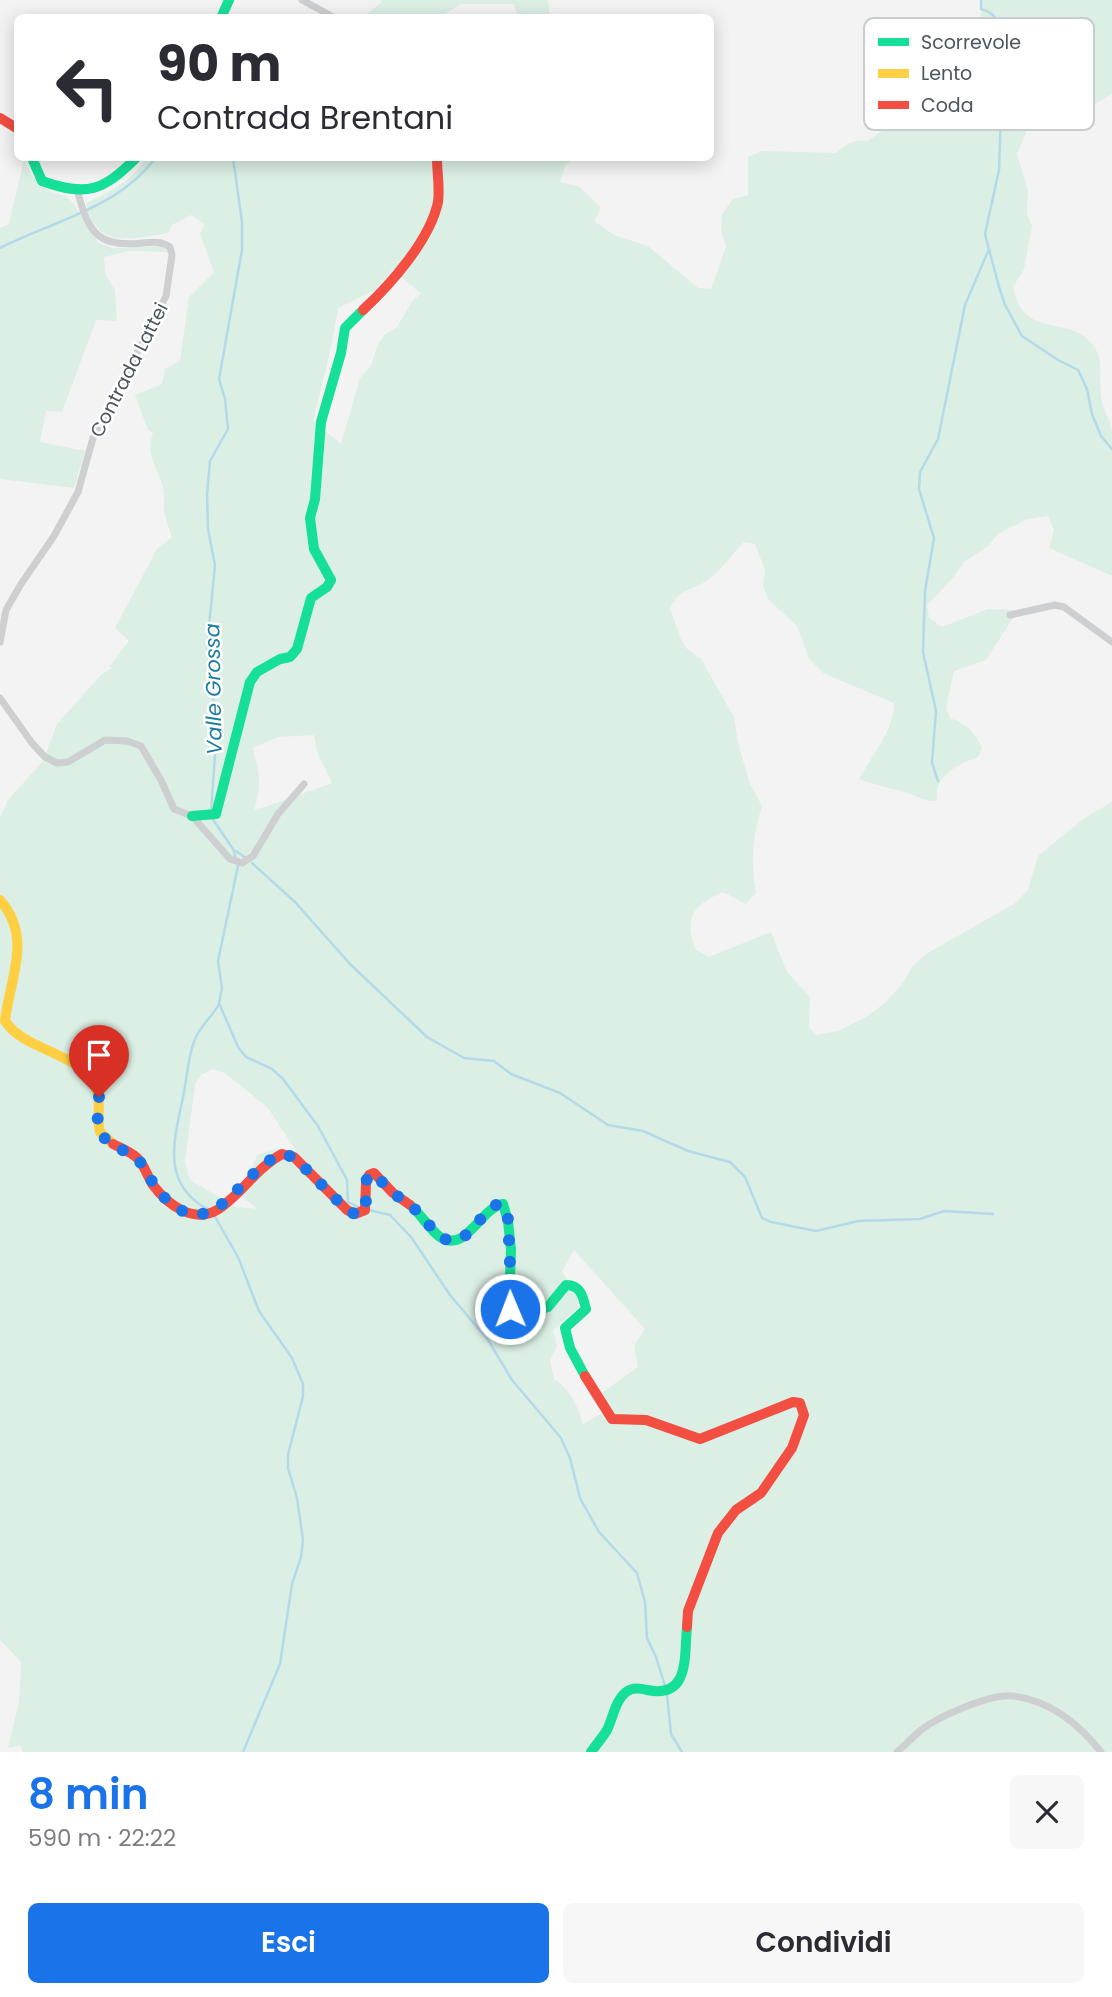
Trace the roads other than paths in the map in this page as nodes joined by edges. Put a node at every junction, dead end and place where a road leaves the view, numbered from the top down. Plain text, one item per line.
1 (302, 0) edge
2 (328, 14) edge
3 (33, 161) edge
4 (133, 161) edge
5 (438, 161) edge
6 (78, 193) junction
7 (1010, 615) dead end
8 (0, 642) edge
9 (1112, 642) edge
10 (0, 698) edge
11 (304, 785) dead end
12 (192, 817) junction
13 (0, 900) edge
14 (591, 1752) edge
15 (897, 1752) edge
16 (1101, 1752) edge

1 - 2 street
3 - 6 street
4 - 6 street
5 - 12 street
6 - 8 street, Contrada Lattei
7 - 9 street
10 - 12 street
11 - 12 street
13 - 14 street
15 - 16 street

